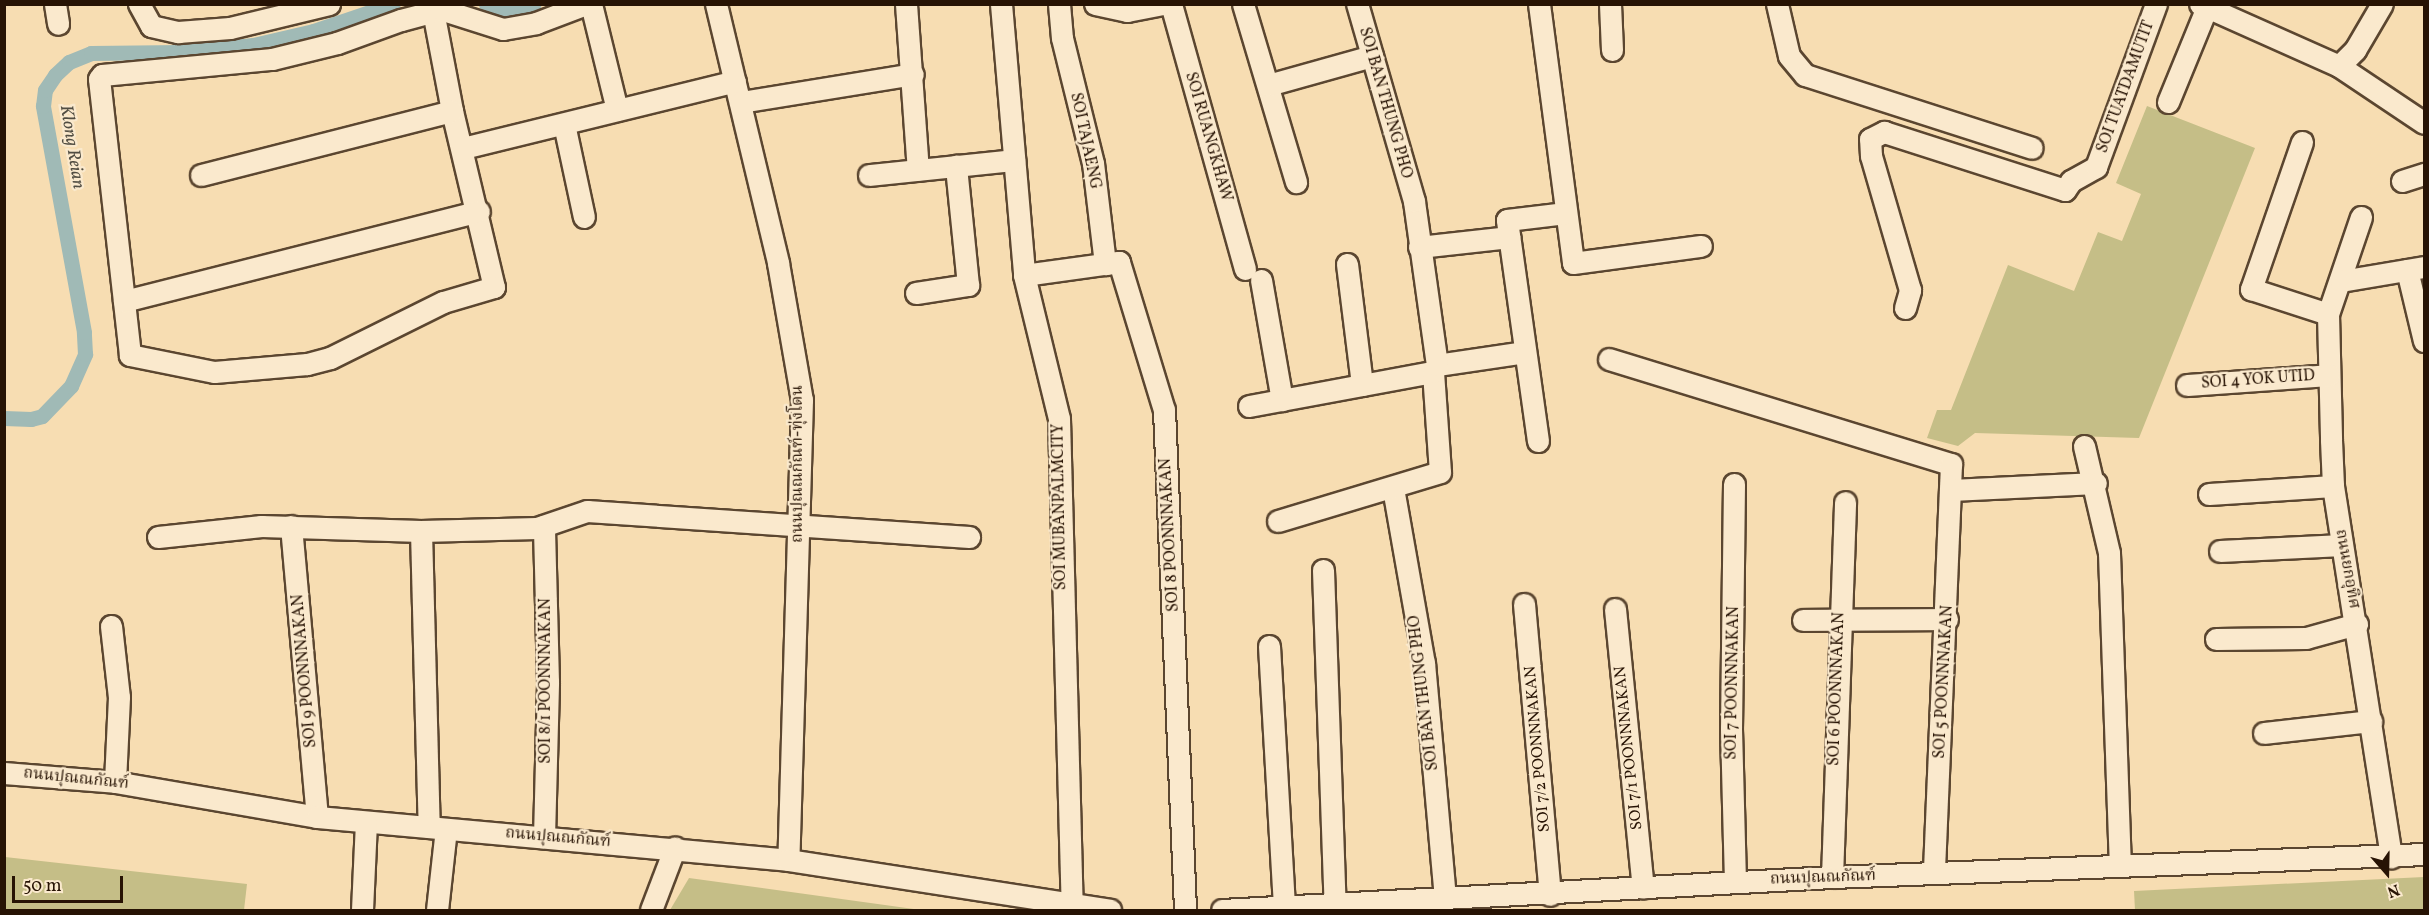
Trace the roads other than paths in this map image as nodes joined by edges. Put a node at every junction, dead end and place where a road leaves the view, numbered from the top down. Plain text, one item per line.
1 (139, 4) edge
2 (329, 4) edge
3 (586, 4) edge
4 (591, 4) edge
5 (716, 4) edge
6 (906, 4) edge
7 (1001, 4) edge
8 (1059, 4) edge
9 (1095, 4) edge
10 (1164, 4) edge
11 (1171, 4) edge
12 (1243, 4) edge
13 (1357, 4) edge
14 (1539, 4) edge
15 (1610, 4) edge
16 (1777, 4) edge
17 (2156, 4) edge
18 (2382, 4) edge
19 (2203, 6) edge
20 (433, 11) junction
21 (1612, 50) dead end
22 (1372, 56) junction
23 (2339, 66) junction
24 (913, 74) junction
25 (735, 81) junction
26 (1268, 85) junction
27 (741, 102) junction
28 (2168, 102) dead end
29 (617, 110) junction
30 (452, 111) junction
31 (2424, 123) edge
32 (564, 124) junction
33 (2302, 142) dead end
34 (463, 148) junction
35 (2032, 148) dead end
36 (1014, 160) junction
37 (956, 166) junction
38 (918, 170) junction
39 (2424, 174) edge
40 (201, 175) dead end
41 (869, 175) dead end
42 (2402, 181) dead end
43 (1296, 182) dead end
44 (478, 211) junction
45 (1566, 213) junction
46 (584, 217) dead end
47 (2361, 217) dead end
48 (1509, 237) junction
49 (1701, 246) dead end
50 (1419, 247) junction
51 (1112, 263) junction
52 (1347, 264) dead end
53 (2416, 268) edge
54 (1024, 275) junction
55 (2341, 281) junction
56 (916, 293) dead end
57 (124, 301) junction
58 (1905, 308) dead end
59 (2328, 314) junction
60 (2424, 341) edge
61 (1525, 352) junction
62 (1608, 359) dead end
63 (1435, 368) junction
64 (2329, 375) junction
65 (1362, 385) junction
66 (2187, 386) dead end
67 (1282, 400) junction
68 (1249, 406) dead end
69 (1538, 441) dead end
70 (2084, 446) dead end
71 (2096, 483) junction
72 (1734, 484) dead end
73 (2333, 486) junction
74 (1393, 488) junction
75 (1951, 490) junction
76 (2209, 494) dead end
77 (1845, 502) dead end
78 (1278, 521) dead end
79 (291, 526) junction
80 (544, 526) junction
81 (799, 528) junction
82 (421, 531) junction
83 (158, 537) dead end
84 (969, 537) dead end
85 (2343, 545) junction
86 (2220, 551) dead end
87 (1323, 570) dead end
88 (1524, 604) dead end
89 (1615, 609) dead end
90 (1839, 618) junction
91 (1947, 619) junction
92 (1803, 620) dead end
93 (2357, 624) junction
94 (111, 626) dead end
95 (2216, 639) dead end
96 (1269, 646) dead end
97 (2371, 721) junction
98 (2264, 733) dead end
99 (4, 772) edge
100 (115, 782) junction
101 (317, 817) junction
102 (366, 822) junction
103 (437, 828) junction
104 (543, 837) junction
105 (675, 847) junction
106 (2424, 854) edge
107 (2391, 857) junction
108 (788, 860) junction
109 (2120, 865) junction
110 (1934, 873) junction
111 (1832, 877) junction
112 (1735, 882) junction
113 (1644, 888) junction
114 (1550, 895) junction
115 (1445, 900) junction
116 (1335, 906) junction
117 (1072, 907) junction
118 (1284, 908) junction
119 (362, 910) edge
120 (436, 910) edge
121 (651, 910) edge
122 (1110, 910) edge
123 (1185, 910) edge
124 (1222, 910) edge

1 - 2 street
3 - 20 street
4 - 29 street
5 - 25 street, ถนนปุณณกัณฑ์-ทุ่งโดน
6 - 24 street
7 - 36 street, SOI MUBANPALMCITY
8 - 51 street, SOI TAJAENG
9 - 10 street
11 - 67 street, SOI RUANGKHAW
12 - 26 street
13 - 22 street, SOI BAN THUNG PHO
14 - 45 street
15 - 21 street
16 - 35 street
17 - 58 street, SOI TUATDAMUTIT
18 - 23 street
19 - 23 street
19 - 28 street
20 - 30 street
20 - 57 street
22 - 26 street
22 - 50 street, SOI BAN THUNG PHO
23 - 31 street
24 - 27 street
24 - 38 street
25 - 27 street, ถนนปุณณกัณฑ์-ทุ่งโดน
25 - 29 street
26 - 43 street
27 - 81 street, ถนนปุณณกัณฑ์-ทุ่งโดน
29 - 32 street
30 - 34 street
30 - 40 street
32 - 34 street
32 - 46 street
33 - 59 street
34 - 44 street
36 - 37 street
36 - 54 street, SOI MUBANPALMCITY
37 - 38 street
37 - 56 street
38 - 41 street
39 - 42 street
44 - 57 street
44 - 57 street
45 - 48 street
45 - 49 street
47 - 55 street, ถนนยกอุทิศ
48 - 50 street
48 - 61 street
50 - 63 street, SOI BAN THUNG PHO
51 - 54 street
51 - 123 street, SOI 8 POONNNAKAN
52 - 65 street
53 - 55 street
53 - 60 street
54 - 117 street, SOI MUBANPALMCITY
55 - 59 street, ถนนยกอุทิศ
59 - 64 street, ถนนยกอุทิศ
61 - 63 street
61 - 69 street
62 - 75 street, SOI 5 POONNNAKAN
63 - 65 street
63 - 74 street, SOI BAN THUNG PHO
64 - 66 street, SOI 4 YOK UTID
64 - 73 street, ถนนยกอุทิศ
65 - 67 street
67 - 68 street
70 - 71 street
71 - 75 street
71 - 109 street
72 - 112 street, SOI 7 POONNNAKAN
73 - 76 street
73 - 85 street, ถนนยกอุทิศ
74 - 78 street
74 - 115 street, SOI BAN THUNG PHO
75 - 91 street, SOI 5 POONNNAKAN
77 - 90 street, SOI 6 POONNNAKAN
79 - 82 street
79 - 83 street
79 - 101 street, SOI 9 POONNNAKAN
80 - 81 street
80 - 82 street
80 - 104 street, SOI 8/1 POONNNAKAN
81 - 84 street
81 - 108 street, ถนนปุณณกัณฑ์-ทุ่งโดน
82 - 103 street
85 - 86 street
85 - 93 street, ถนนยกอุทิศ
87 - 116 street
88 - 114 street, SOI 7/2 POONNNAKAN
89 - 113 street, SOI 7/1 POONNNAKAN
90 - 91 street
90 - 92 street
90 - 111 street, SOI 6 POONNNAKAN
91 - 110 street, SOI 5 POONNNAKAN
93 - 95 street
93 - 97 street, ถนนยกอุทิศ
94 - 100 street
96 - 118 street
97 - 98 street
97 - 107 street, ถนนยกอุทิศ
99 - 100 street, ถนนปุณณกัณฑ์
100 - 101 street, ถนนปุณณกัณฑ์
101 - 102 street, ถนนปุณณกัณฑ์
102 - 103 street, ถนนปุณณกัณฑ์
102 - 119 street
103 - 104 street, ถนนปุณณกัณฑ์
103 - 120 street
104 - 105 street, ถนนปุณณกัณฑ์
105 - 108 street, ถนนปุณณกัณฑ์
105 - 121 street
106 - 107 street, ถนนปุณณกัณฑ์
107 - 109 street, ถนนปุณณกัณฑ์
108 - 117 street, ถนนปุณณกัณฑ์
109 - 110 street, ถนนปุณณกัณฑ์
110 - 111 street, ถนนปุณณกัณฑ์
111 - 112 street, ถนนปุณณกัณฑ์
112 - 113 street, ถนนปุณณกัณฑ์
113 - 114 street, ถนนปุณณกัณฑ์
114 - 115 street, ถนนปุณณกัณฑ์
115 - 116 street, ถนนปุณณกัณฑ์
116 - 118 street, ถนนปุณณกัณฑ์
117 - 122 street, ถนนปุณณกัณฑ์
118 - 124 street, ถนนปุณณกัณฑ์

